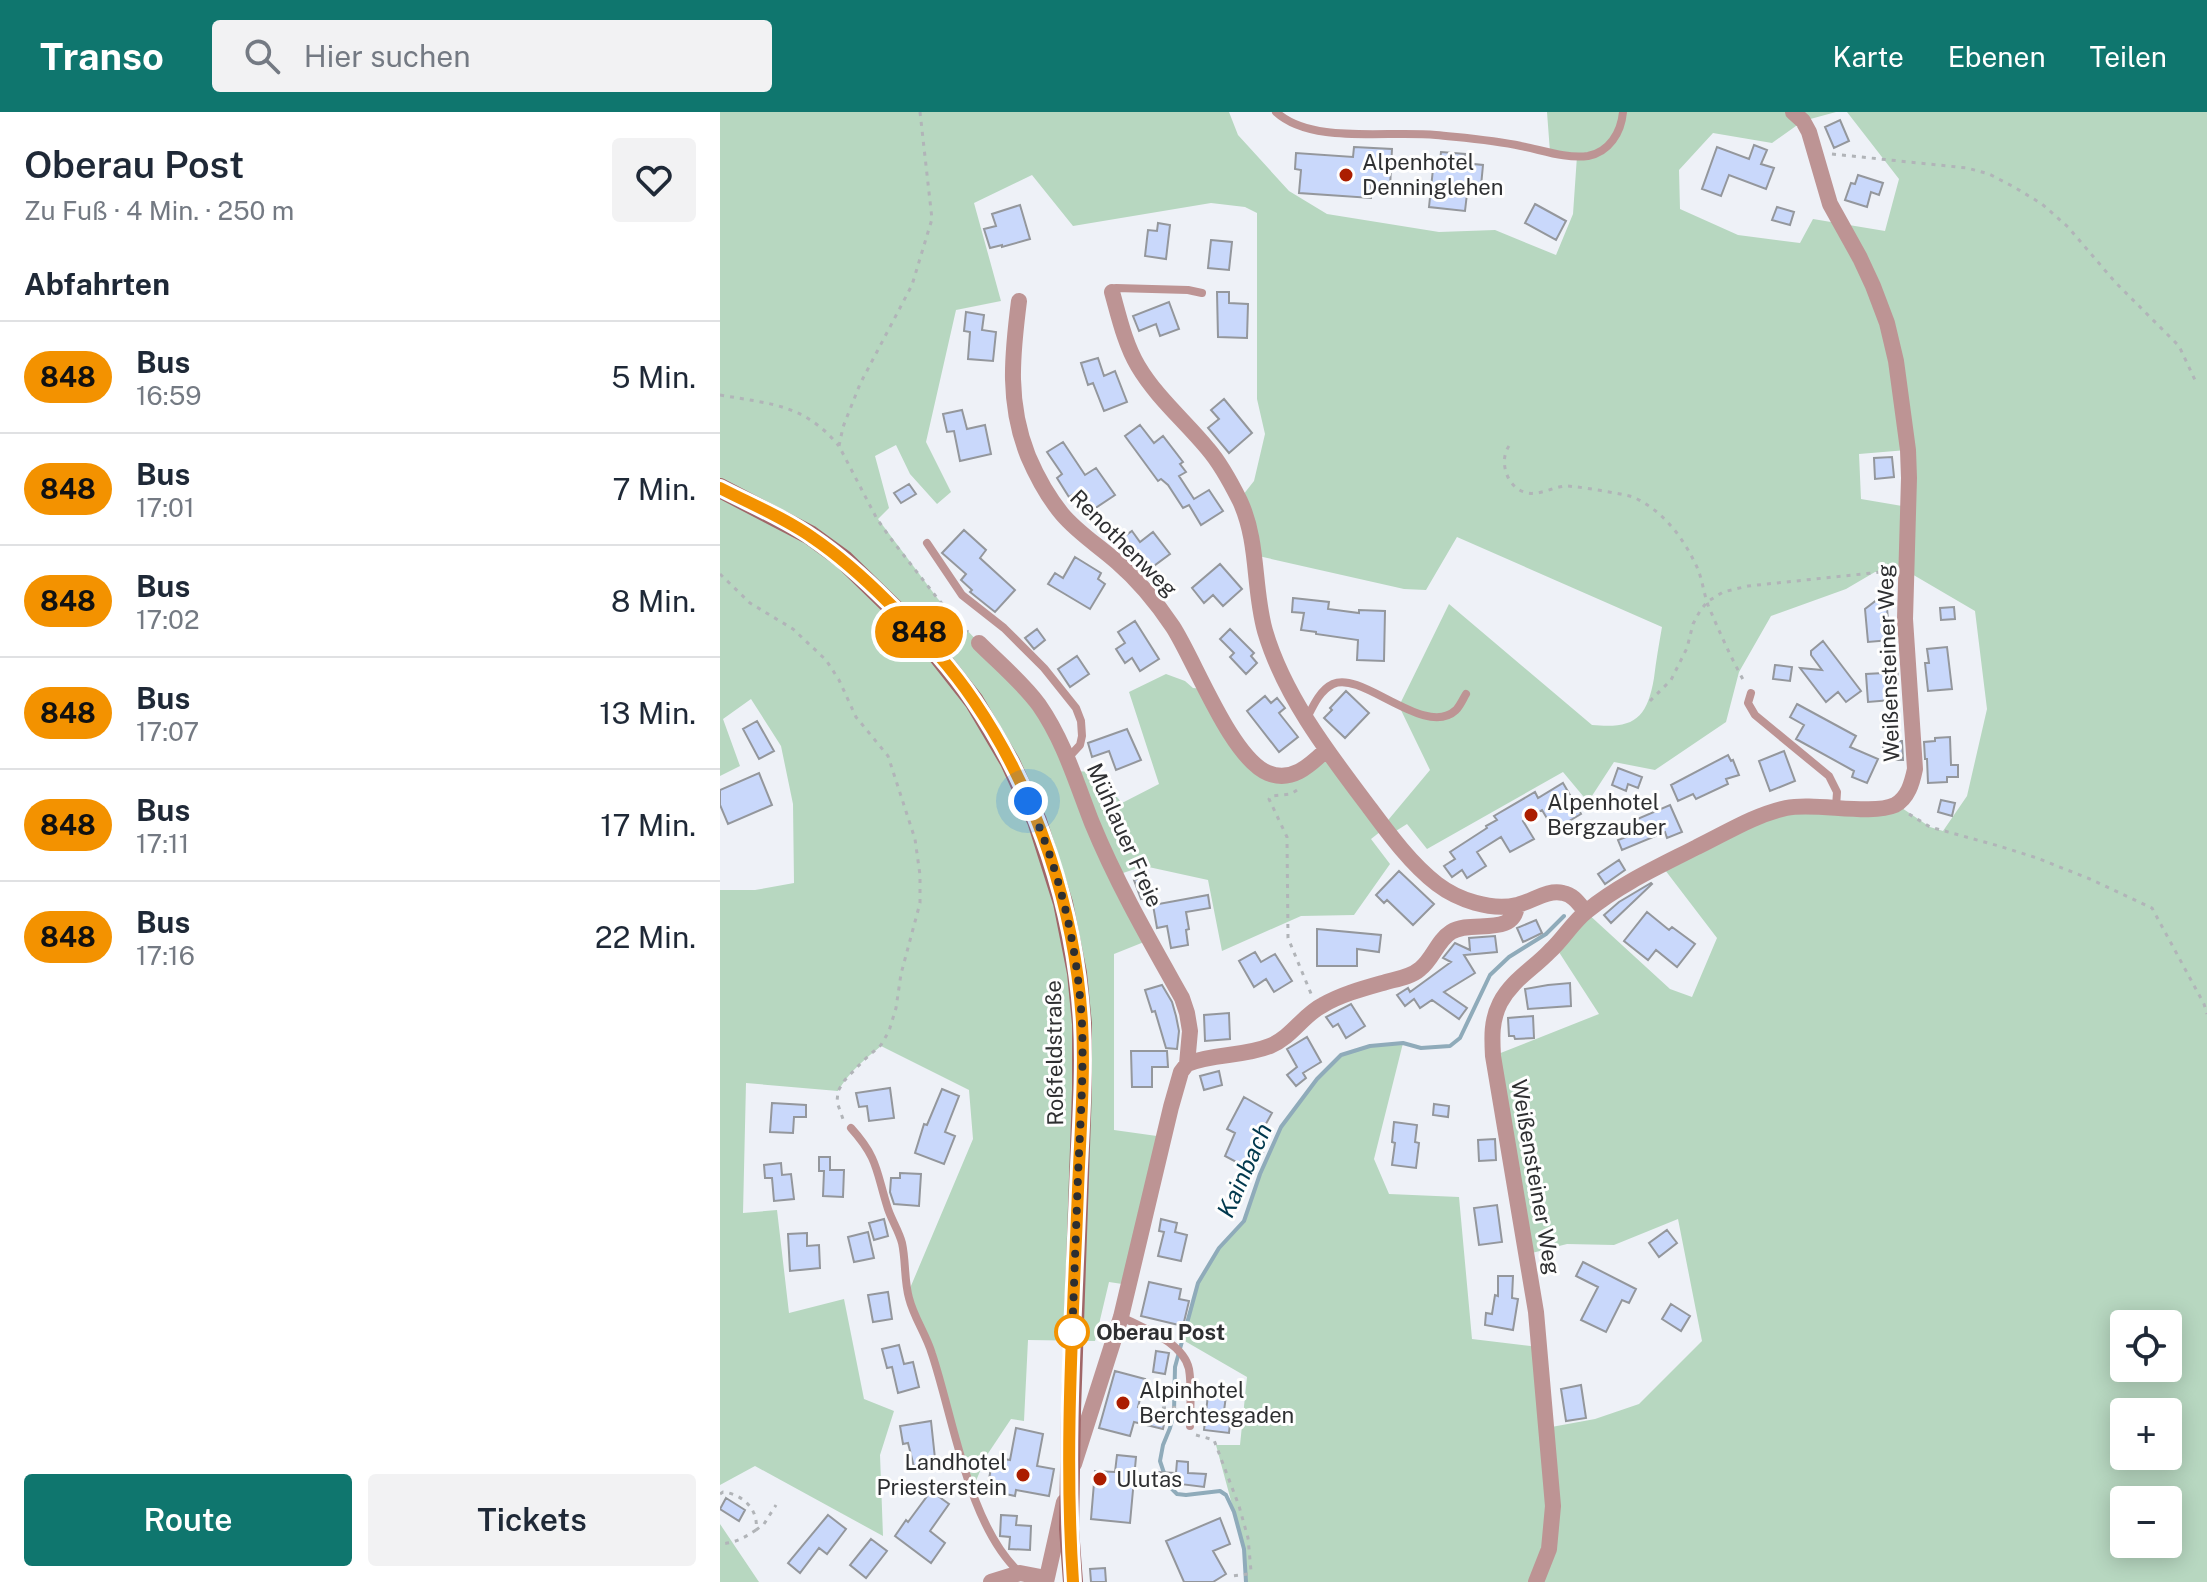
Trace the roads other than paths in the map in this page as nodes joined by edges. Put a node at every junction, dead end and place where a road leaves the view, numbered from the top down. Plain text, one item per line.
1 (1276, 112) edge
2 (1623, 112) edge
3 (1793, 112) edge
4 (1112, 292) joint
5 (1202, 293) dead end
6 (1019, 301) dead end
7 (720, 488) edge
8 (927, 543) dead end
9 (979, 643) road end
10 (1751, 693) road end
11 (1466, 694) dead end
12 (1306, 719) junction
13 (1326, 750) junction
14 (1068, 758) junction
15 (1836, 807) junction
16 (1517, 905) junction
17 (1586, 912) junction
18 (1187, 1064) junction
19 (851, 1128) road end
20 (1121, 1317) junction
21 (1190, 1426) road end
22 (1071, 1473) junction
23 (1020, 1573) junction
24 (1045, 1581) edge
25 (991, 1582) edge
26 (1073, 1582) edge
27 (1536, 1582) edge

1 - 2 lane
3 - 15 street, Weißensteiner Weg
4 - 5 lane
4 - 12 street
6 - 13 street, Renothenweg
7 - 22 main road, Roßfeldstraße
8 - 14 lane
9 - 14 street, Mühlauer Freie
10 - 15 lane
11 - 12 lane
12 - 13 street
13 - 16 street
14 - 18 street, Mühlauer Freie
15 - 17 street, Weißensteiner Weg
16 - 17 street
16 - 18 street
17 - 27 street, Weißensteiner Weg
18 - 20 street, Mühlauer Freie
19 - 23 lane
20 - 21 lane
20 - 22 street, Mühlauer Freie
22 - 24 street, Roßfeldstraße
22 - 26 main road, Roßfeldstraße
23 - 24 street
23 - 25 street

